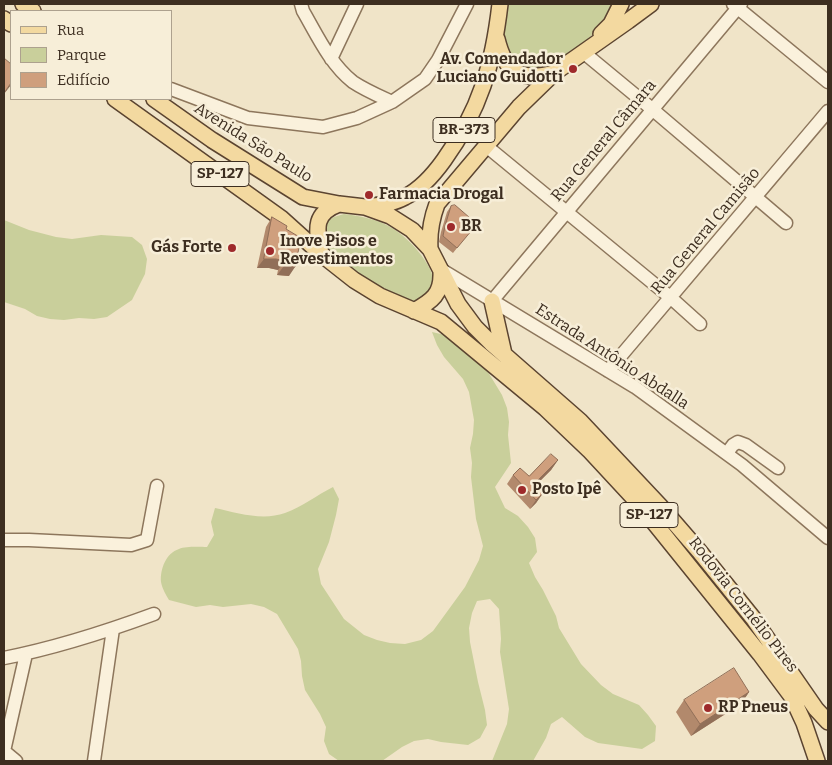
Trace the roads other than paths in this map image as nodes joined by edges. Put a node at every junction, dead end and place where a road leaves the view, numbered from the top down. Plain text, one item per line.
1 (357, 4) edge
2 (467, 4) edge
3 (500, 4) edge
4 (621, 4) edge
5 (651, 4) edge
6 (737, 5) edge
7 (300, 6) edge
8 (496, 37) junction
9 (586, 50) junction
10 (331, 58) junction
11 (554, 73) junction
12 (828, 82) edge
13 (172, 89) edge
14 (116, 100) edge
15 (155, 100) edge
16 (392, 102) junction
17 (652, 109) junction
18 (828, 111) edge
19 (485, 145) junction
20 (756, 196) junction
21 (339, 204) junction
22 (365, 207) junction
23 (566, 212) junction
24 (786, 222) dead end
25 (430, 249) junction
26 (321, 254) junction
27 (440, 271) junction
28 (670, 297) junction
29 (492, 301) junction
30 (414, 312) junction
31 (700, 324) dead end
32 (504, 354) junction
33 (608, 371) junction
34 (727, 453) junction
35 (778, 468) dead end
36 (157, 486) dead end
37 (828, 538) edge
38 (4, 540) edge
39 (154, 614) dead end
40 (113, 629) junction
41 (26, 654) junction
42 (4, 658) edge
43 (828, 722) edge
44 (4, 751) edge
45 (16, 761) edge
46 (94, 761) edge
47 (817, 761) edge

1 - 10 street
2 - 16 street
3 - 8 main road, BR-373
4 - 9 main road, BR-373
5 - 9 main road
6 - 12 street
6 - 17 street, Rua General Câmara
7 - 10 street
8 - 11 main road
8 - 22 main road, BR-373
9 - 11 main road, BR-373
9 - 17 street
10 - 16 street
11 - 19 main road, BR-373
13 - 16 street
14 - 26 main road, SP-127
15 - 21 main road, Avenida São Paulo / SP-127
17 - 20 street
17 - 23 street, Rua General Câmara
18 - 20 street, Rua General Camisão
19 - 23 street
19 - 25 main road, BR-373
20 - 24 street
20 - 28 street, Rua General Camisão
21 - 22 main road, SP-127
21 - 26 main road
22 - 25 main road, SP-127
23 - 28 street
23 - 29 street, Rua General Câmara
25 - 27 main road, SP-127
26 - 30 main road, SP-127
27 - 29 street, Estrada Antônio Abdalla
27 - 30 main road
27 - 32 main road, Rodovia Cornélio Pires / SP-127
28 - 31 street
28 - 33 street, Rua General Camisão
29 - 32 main road
29 - 33 street, Estrada Antônio Abdalla
30 - 47 main road, Rodovia Cornélio Pires / SP-127
32 - 43 main road, Rodovia Cornélio Pires / SP-127
33 - 34 street, Estrada Antônio Abdalla
34 - 35 street
34 - 37 street, Estrada Antônio Abdalla
36 - 38 street
39 - 40 street
40 - 41 street
40 - 46 street
41 - 42 street
41 - 44 street
44 - 45 street

